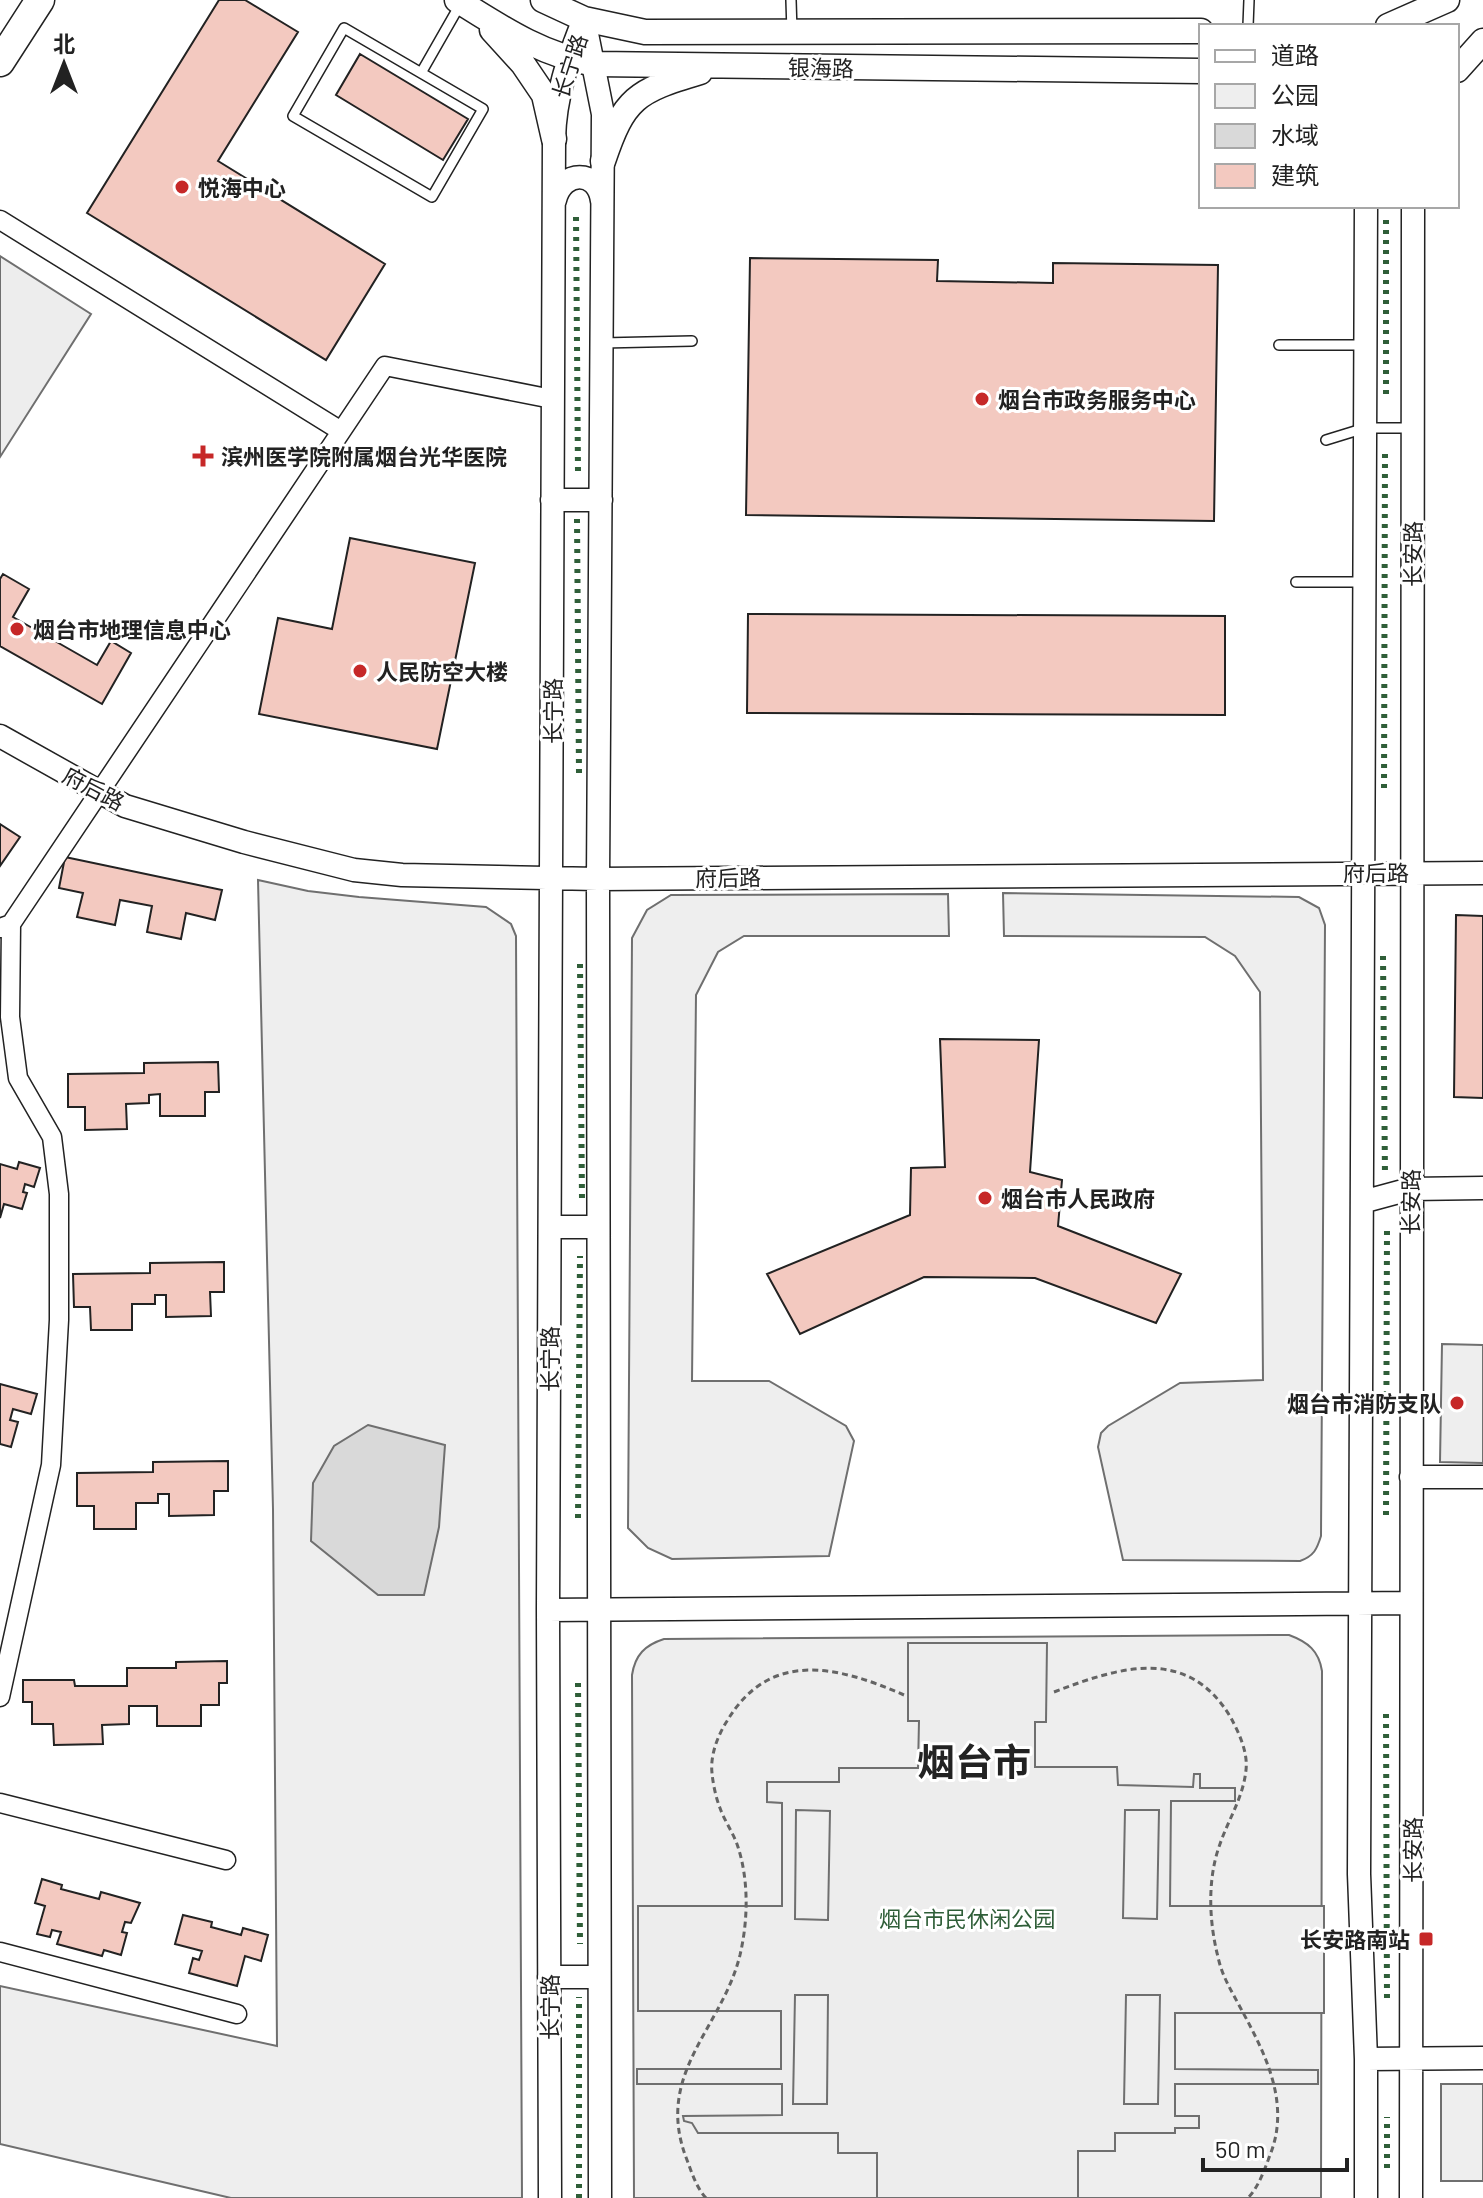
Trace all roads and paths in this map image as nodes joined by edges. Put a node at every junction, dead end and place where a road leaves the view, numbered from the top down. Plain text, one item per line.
1 (40, 0) edge
2 (543, 0) edge
3 (791, 0) edge
4 (1249, 0) edge
5 (1447, 0) edge
6 (463, 4) edge
7 (584, 19) junction
8 (1248, 24) edge
9 (1393, 24) edge
10 (1483, 29) edge
11 (1199, 31) edge
12 (792, 32) junction
13 (1459, 39) edge
14 (1483, 41) edge
15 (568, 60) junction
16 (0, 62) edge
17 (595, 64) junction
18 (721, 66) junction
19 (1459, 68) edge
20 (1199, 71) edge
21 (421, 73) junction
22 (554, 139) junction
23 (603, 161) junction
24 (603, 206) junction
25 (1366, 208) edge
26 (1413, 208) edge
27 (554, 209) junction
28 (0, 220) edge
29 (692, 341) dead end
30 (602, 343) junction
31 (1279, 345) dead end
32 (1365, 345) junction
33 (552, 399) junction
34 (1365, 428) junction
35 (1412, 428) junction
36 (341, 431) junction
37 (1326, 440) dead end
38 (552, 500) junction
39 (601, 500) junction
40 (1296, 582) dead end
41 (1364, 582) junction
42 (0, 736) edge
43 (99, 793) junction
44 (1362, 872) junction
45 (1410, 873) junction
46 (1483, 873) edge
47 (553, 878) junction
48 (598, 879) junction
49 (5, 926) edge
50 (1483, 1188) edge
51 (1410, 1189) junction
52 (1362, 1202) junction
53 (550, 1227) junction
54 (598, 1227) junction
55 (1411, 1477) junction
56 (1483, 1477) edge
57 (1362, 1602) junction
58 (1411, 1603) junction
59 (598, 1609) junction
60 (548, 1610) junction
61 (1054, 1692) dead end
62 (904, 1695) dead end
63 (0, 1697) edge
64 (0, 1803) edge
65 (226, 1860) dead end
66 (0, 1952) edge
67 (549, 1977) junction
68 (599, 1977) junction
69 (237, 2014) dead end
70 (1412, 2058) junction
71 (1483, 2058) edge
72 (1366, 2059) junction
73 (550, 2198) edge
74 (600, 2198) edge
75 (706, 2198) edge
76 (1248, 2198) edge
77 (1366, 2198) edge
78 (1411, 2198) edge

1 - 16 main road
2 - 7 main road, 银海路
3 - 12 lane
4 - 8 lane
5 - 9 main road
6 - 15 main road, 银海路
6 - 21 lane
6 - 22 main road
7 - 12 main road, 银海路
7 - 15 street, 长宁路
7 - 17 street, 长宁路
10 - 13 main road
11 - 12 main road, 银海路
14 - 19 main road
15 - 17 main road, 银海路
15 - 22 street, 长宁路
17 - 18 main road, 银海路
17 - 23 street, 长宁路
18 - 20 main road, 银海路
18 - 23 main road
21 - 21 lane
22 - 27 street, 长宁路
23 - 24 street, 长宁路
24 - 27 street
24 - 30 street, 长宁路
25 - 32 street
26 - 35 street, 长安路
27 - 33 street, 长宁路
28 - 36 street
29 - 30 lane
30 - 39 street, 长宁路
31 - 32 lane
32 - 34 street
33 - 36 street
33 - 38 street, 长宁路
34 - 35 lane
34 - 37 lane
34 - 41 street
35 - 45 street, 长安路
36 - 43 street
38 - 39 street
38 - 47 street, 长宁路
39 - 48 street, 长宁路
40 - 41 lane
41 - 44 street
42 - 43 street, 府后路
43 - 47 street, 府后路
43 - 49 street
44 - 45 street, 府后路
44 - 48 street, 府后路
44 - 52 street
45 - 46 street, 府后路
45 - 51 street, 长安路
47 - 48 street, 府后路
47 - 53 street, 长宁路
48 - 54 street, 长宁路
49 - 63 street
50 - 51 street
51 - 52 street
51 - 55 street, 长安路
52 - 57 street
53 - 54 street
53 - 60 street, 长宁路
54 - 59 street, 长宁路
55 - 56 street
55 - 58 street, 长安路
57 - 58 street
57 - 59 street
57 - 72 street
58 - 70 street, 长安路
59 - 60 street
59 - 68 street, 长宁路
60 - 67 street, 长宁路
61 - 76 path
62 - 75 path
64 - 65 street
66 - 69 street
67 - 68 street
67 - 73 street, 长宁路
68 - 74 street, 长宁路
70 - 71 street
70 - 72 street
70 - 78 street, 长安路
72 - 77 street

